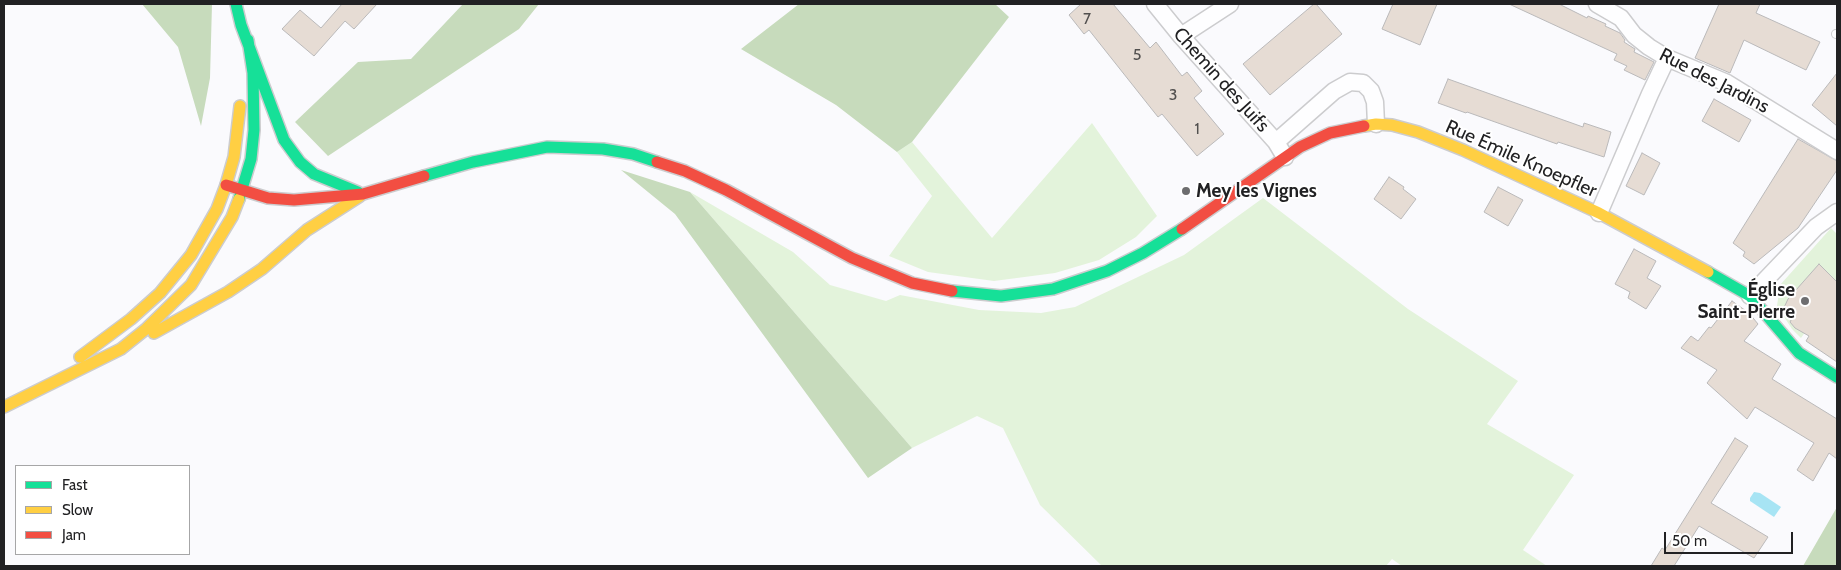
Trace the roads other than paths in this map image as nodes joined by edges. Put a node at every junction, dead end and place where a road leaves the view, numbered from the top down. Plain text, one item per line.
1 (236, 4) edge
2 (1155, 4) edge
3 (1230, 4) edge
4 (1597, 4) edge
5 (241, 25) junction
6 (1181, 36) junction
7 (248, 40) junction
8 (1667, 58) junction
9 (240, 69) dead end
10 (241, 97) dead end
11 (1376, 124) junction
12 (1276, 142) junction
13 (1837, 151) edge
14 (1285, 157) junction
15 (226, 186) junction
16 (242, 191) junction
17 (363, 194) junction
18 (1837, 212) edge
19 (1599, 213) junction
20 (1750, 296) junction
21 (121, 349) junction
22 (1836, 374) edge
23 (26, 395) junction
24 (4, 407) edge

1 - 5 main road
2 - 6 street, Chemin des Juifs
3 - 6 street
4 - 8 street, Rue des Jardins
5 - 7 main road
5 - 9 main road
6 - 12 street, Chemin des Juifs
7 - 16 main road
7 - 17 main road
8 - 13 street, Rue des Jardins
8 - 19 street
10 - 15 main road
11 - 12 street
11 - 14 main road, Rue Émile Knoepfler
11 - 19 main road, Rue Émile Knoepfler
12 - 14 street, Chemin des Juifs
14 - 17 main road, Rue Émile Knoepfler
15 - 16 main road
15 - 23 main road
16 - 17 main road
16 - 21 main road
17 - 21 main road
18 - 20 street
19 - 20 main road, Rue Émile Knoepfler
20 - 22 main road
21 - 23 main road
23 - 24 main road

